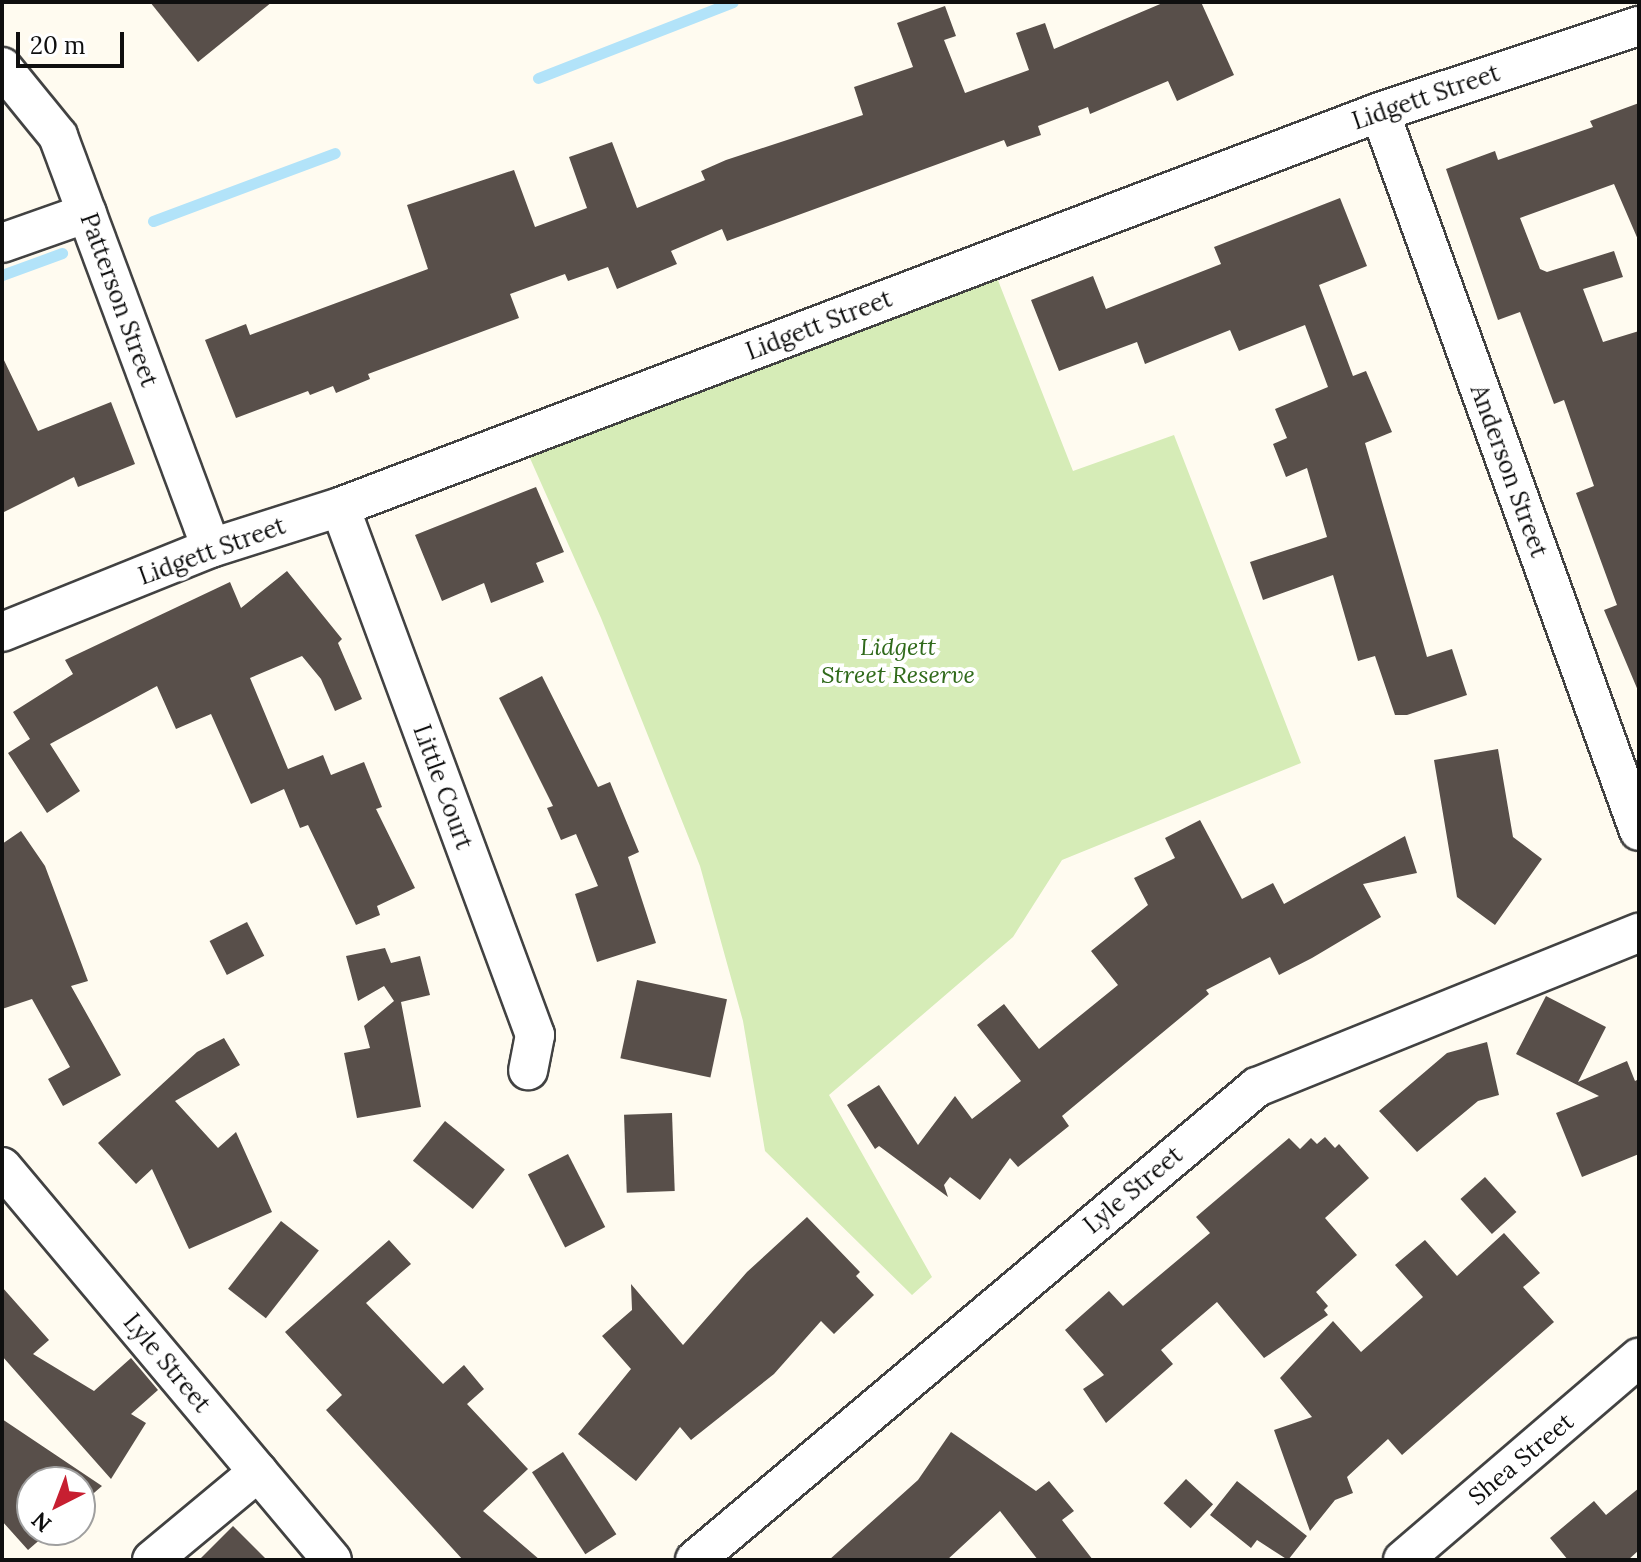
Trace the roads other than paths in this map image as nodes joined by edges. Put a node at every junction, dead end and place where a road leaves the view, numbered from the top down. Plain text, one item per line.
1 (1639, 26) edge
2 (2, 67) edge
3 (1380, 112) junction
4 (87, 213) junction
5 (2, 243) edge
6 (340, 507) junction
7 (211, 548) junction
8 (2, 632) edge
9 (1639, 831) edge
10 (1639, 933) edge
11 (528, 1070) dead end
12 (2, 1167) edge
13 (1639, 1358) edge
14 (258, 1472) junction
15 (152, 1560) edge
16 (332, 1560) edge
17 (695, 1560) edge
18 (1403, 1560) edge

1 - 3 street, Lidgett Street
2 - 4 street, Patterson Street
3 - 6 street, Lidgett Street
3 - 9 street, Anderson Street
4 - 5 street
4 - 7 street, Patterson Street
6 - 7 street, Lidgett Street
6 - 11 street, Little Court
7 - 8 street, Lidgett Street
10 - 17 street, Lyle Street
12 - 14 street, Lyle Street
13 - 18 street, Shea Street
14 - 15 street
14 - 16 street, Lyle Street

